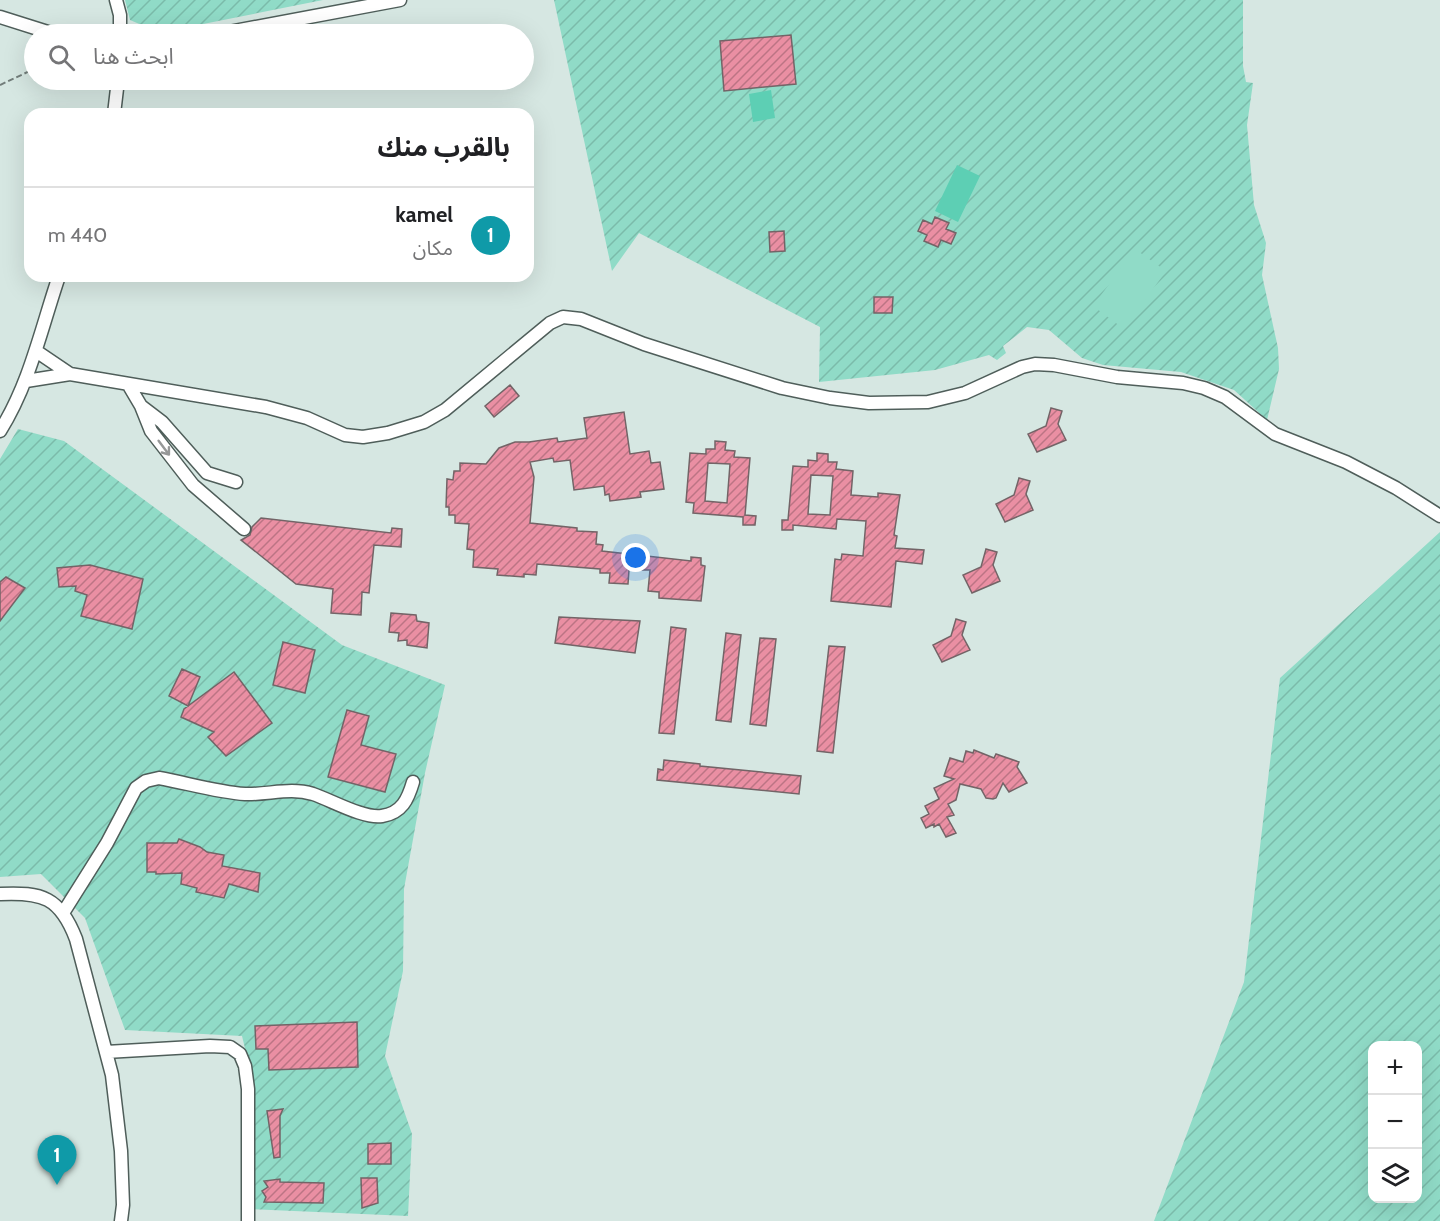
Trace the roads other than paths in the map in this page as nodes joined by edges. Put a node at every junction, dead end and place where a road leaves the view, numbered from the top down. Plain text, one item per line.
1 (116, 0) edge
2 (400, 0) edge
3 (0, 17) edge
4 (120, 24) edge
5 (272, 24) edge
6 (24, 25) edge
7 (117, 90) edge
8 (115, 108) edge
9 (57, 282) edge
10 (36, 351) junction
11 (70, 374) junction
12 (26, 381) junction
13 (128, 384) junction
14 (141, 406) junction
15 (0, 431) edge
16 (207, 473) junction
17 (236, 482) dead end
18 (193, 485) junction
19 (1440, 516) edge
20 (244, 529) dead end
21 (413, 782) dead end
22 (0, 894) edge
23 (63, 913) junction
24 (106, 1052) junction
25 (122, 1221) edge
26 (248, 1221) edge

1 - 4 street
2 - 5 street
3 - 6 street
7 - 8 street
9 - 10 street
10 - 11 street
10 - 12 street
11 - 12 street
11 - 13 street
12 - 15 street
13 - 14 street
13 - 19 street
14 - 16 street
14 -> 18 street
16 - 17 street
16 - 18 street
18 - 20 street
21 - 23 street
22 - 23 street
23 - 24 street
24 - 25 street
24 - 26 street

